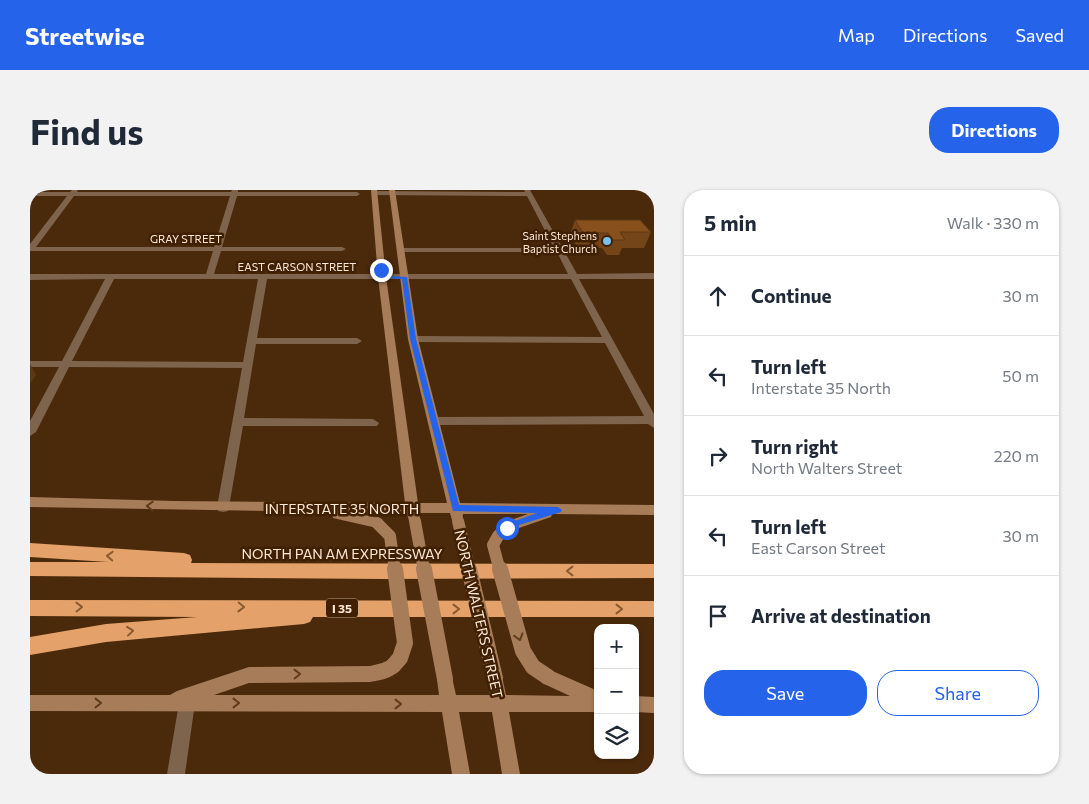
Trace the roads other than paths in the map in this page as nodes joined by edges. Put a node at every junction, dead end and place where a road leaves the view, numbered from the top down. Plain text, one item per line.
1 (74, 192) edge
2 (234, 192) edge
3 (374, 192) edge
4 (393, 192) edge
5 (528, 192) edge
6 (30, 194) edge
7 (357, 194) dead end
8 (30, 249) edge
9 (217, 249) junction
10 (342, 249) dead end
11 (401, 250) junction
12 (559, 250) junction
13 (654, 276) edge
14 (30, 277) edge
15 (111, 277) junction
16 (209, 277) junction
17 (262, 277) junction
18 (382, 277) junction
19 (404, 277) junction
20 (574, 277) junction
21 (413, 339) junction
22 (609, 340) junction
23 (253, 341) junction
24 (357, 341) dead end
25 (30, 364) edge
26 (66, 364) junction
27 (248, 365) junction
28 (434, 421) junction
29 (238, 422) junction
30 (653, 422) edge
31 (373, 423) dead end
32 (30, 432) edge
33 (30, 502) edge
34 (223, 507) junction
35 (299, 508) junction
36 (558, 510) junction
37 (654, 510) edge
38 (414, 515) junction
39 (457, 515) junction
40 (30, 550) edge
41 (30, 569) edge
42 (654, 571) edge
43 (385, 572) junction
44 (30, 608) edge
45 (654, 608) edge
46 (383, 609) junction
47 (30, 646) edge
48 (594, 698) edge
49 (30, 703) edge
50 (166, 703) junction
51 (187, 703) junction
52 (448, 704) junction
53 (500, 704) junction
54 (594, 704) edge
55 (639, 704) edge
56 (654, 704) edge
57 (176, 774) edge
58 (461, 774) edge
59 (511, 774) edge

1 - 2 street
1 - 6 street
1 - 8 street
2 - 7 street
2 - 9 street
3 - 4 street
3 - 18 main road
4 - 5 street
4 - 11 main road, NORTH WALTERS STREET
5 - 12 street
8 - 9 street, GRAY STREET
9 - 10 street, GRAY STREET
9 - 16 street
11 - 12 street
11 - 19 main road, NORTH WALTERS STREET
12 - 20 street
13 - 20 street, EAST CARSON STREET
14 - 15 street, EAST CARSON STREET
15 - 16 street, EAST CARSON STREET
15 - 26 street
16 - 17 street, EAST CARSON STREET
17 - 18 street, EAST CARSON STREET
17 - 23 street
18 - 19 street, EAST CARSON STREET
18 - 38 main road
19 - 20 street, EAST CARSON STREET
19 - 21 main road, NORTH WALTERS STREET
20 - 22 street
21 - 22 street
21 - 28 main road, NORTH WALTERS STREET
22 - 30 street
23 - 24 street
23 - 27 street
25 - 26 street
26 - 27 street
26 - 32 street
27 - 29 street
28 - 30 street
28 - 39 main road, NORTH WALTERS STREET
29 - 31 street
29 - 34 street
34 -> 33 main road, INTERSTATE 35 NORTH
34 - 35 main road, INTERSTATE 35 NORTH
35 - 38 main road, INTERSTATE 35 NORTH
50 -> 35 main road, bridge
36 - 37 main road, INTERSTATE 35 NORTH
36 - 39 main road, INTERSTATE 35 NORTH
36 -> 48 main road, bridge
38 - 39 main road, INTERSTATE 35 NORTH
38 - 52 main road, bridge
39 - 53 main road, NORTH WALTERS STREET, bridge
43 -> 40 highway
41 - 43 highway, NORTH PAN AM EXPRESSWAY
42 -> 43 highway, NORTH PAN AM EXPRESSWAY
44 -> 46 highway, I 35
46 -> 45 highway, I 35
47 -> 46 highway
49 -> 50 main road
50 - 51 main road
51 -> 52 main road
51 - 57 street
52 - 53 main road
52 - 58 main road
53 - 54 main road
53 - 59 main road, NORTH WALTERS STREET
55 - 56 main road

